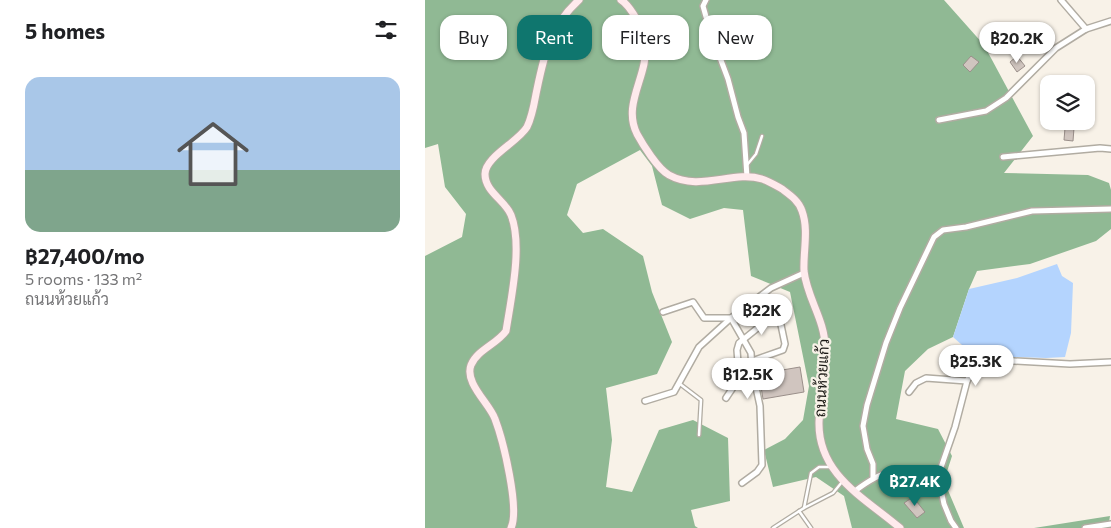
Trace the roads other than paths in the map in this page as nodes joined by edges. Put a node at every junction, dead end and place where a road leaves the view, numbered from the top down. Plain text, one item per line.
1 (579, 0) edge
2 (621, 0) edge
3 (706, 0) edge
4 (1061, 0) edge
5 (1111, 21) edge
6 (1086, 29) junction
7 (939, 120) dead end
8 (762, 136) dead end
9 (1111, 149) edge
10 (1003, 157) dead end
11 (746, 166) junction
12 (747, 177) junction
13 (1111, 209) edge
14 (804, 273) junction
15 (663, 312) dead end
16 (731, 318) junction
17 (770, 318) dead end
18 (781, 324) dead end
19 (743, 338) junction
20 (752, 361) junction
21 (1111, 362) edge
22 (967, 381) junction
23 (680, 384) junction
24 (909, 392) dead end
25 (725, 398) dead end
26 (645, 401) dead end
27 (699, 435) dead end
28 (831, 467) junction
29 (938, 476) junction
30 (873, 477) junction
31 (843, 481) junction
32 (742, 483) dead end
33 (855, 491) junction
34 (804, 508) junction
35 (799, 511) junction
36 (1111, 524) edge
37 (511, 528) edge
38 (773, 528) edge
39 (811, 528) edge
40 (900, 528) edge
41 (956, 528) edge
42 (1085, 528) edge

1 - 37 main road
2 - 12 main road, ถนนห้วยแก้ว
3 - 11 street
4 - 6 street
5 - 6 street
6 - 7 street
8 - 11 lane
9 - 10 street
11 - 12 street
12 - 14 main road, ถนนห้วยแก้ว
13 - 30 street
14 - 16 street
14 - 28 main road, ถนนห้วยแก้ว
15 - 16 street
16 - 19 street
16 - 23 street
17 - 19 street
18 - 20 street
19 - 20 street
19 - 25 street
20 - 32 street
21 - 22 street
22 - 24 street
22 - 29 street
23 - 26 street
23 - 27 lane
28 - 31 main road, ถนนห้วยแก้ว
28 - 34 lane
29 - 30 street
29 - 41 street
30 - 33 street
31 - 33 main road, ถนนห้วยแก้ว
31 - 34 lane
33 - 40 main road, ถนนห้วยแก้ว
34 - 35 lane
35 - 38 lane
35 - 39 lane
36 - 42 street

